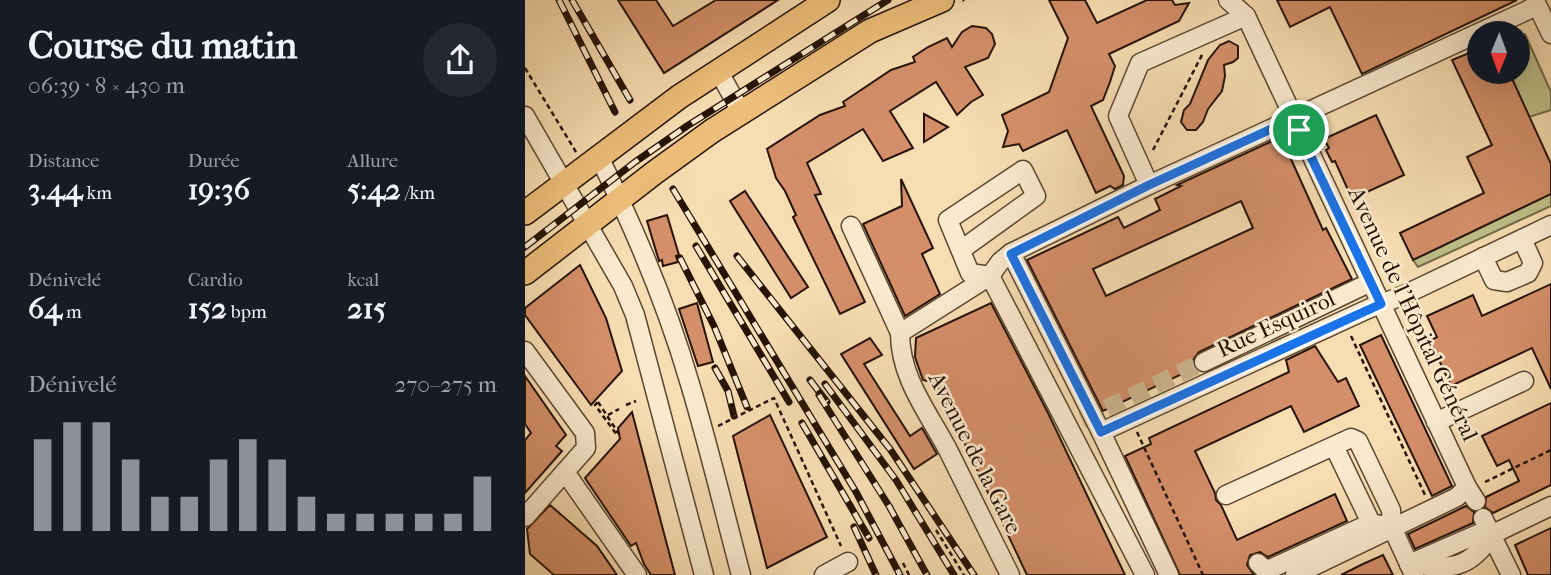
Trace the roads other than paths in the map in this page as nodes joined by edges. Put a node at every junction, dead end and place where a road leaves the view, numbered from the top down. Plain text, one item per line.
1 (828, 0) edge
2 (942, 0) edge
3 (1227, 0) edge
4 (1246, 8) edge
5 (1538, 15) edge
6 (718, 70) junction
7 (741, 112) junction
8 (525, 117) edge
9 (1293, 119) junction
10 (588, 155) junction
11 (1146, 177) junction
12 (563, 182) junction
13 (620, 199) junction
14 (525, 213) edge
15 (587, 223) junction
16 (1551, 225) edge
17 (851, 226) dead end
18 (1522, 239) junction
19 (961, 250) junction
20 (1011, 254) junction
21 (1483, 257) junction
22 (525, 273) edge
23 (990, 276) junction
24 (1371, 282) junction
25 (1381, 304) junction
26 (900, 333) junction
27 (525, 351) edge
28 (1204, 362) tunnel mouth
29 (1524, 381) dead end
30 (1436, 422) junction
31 (1101, 432) junction
32 (1334, 446) junction
33 (565, 472) junction
34 (1226, 495) dead end
35 (1475, 502) junction
36 (1551, 506) edge
37 (525, 517) edge
38 (1371, 523) junction
39 (1392, 527) junction
40 (1493, 534) junction
41 (849, 562) road end
42 (1258, 563) dead end
43 (1412, 570) edge
44 (636, 575) edge
45 (704, 575) edge
46 (741, 575) edge
47 (824, 575) edge
48 (1010, 575) edge
49 (1145, 575) edge
50 (1169, 575) edge
51 (1295, 575) edge
52 (1511, 575) edge

1 - 6 main road
2 - 7 main road
3 - 4 street, Avenue de l'Hôpital Général
4 - 9 street, Avenue de l'Hôpital Général
4 - 11 street
5 - 9 street
6 - 7 street
6 - 10 main road
7 - 13 main road
8 - 12 street
9 - 11 street
9 - 24 street, Avenue de l'Hôpital Général
10 - 12 main road
10 - 13 street
11 - 20 street
12 - 14 main road
12 - 15 street
13 - 15 main road
13 - 46 street
15 - 22 main road
15 - 45 street
16 - 18 street, Rue Esquirol
17 - 26 street, Avenue de la Gare
18 - 21 street, Rue Esquirol
18 - 21 street
19 - 19 street
19 - 23 street
20 - 23 street
20 - 31 street
21 - 25 street, Rue Esquirol
23 - 26 street
23 - 49 street
24 - 25 street, Avenue de l'Hôpital Général
24 - 28 street
25 - 30 street, Avenue de l'Hôpital Général
25 - 31 street, Rue Esquirol
26 - 48 street, Avenue de la Gare
27 - 33 street
29 - 30 street
30 - 35 street, Avenue de l'Hôpital Général
31 - 50 street
32 - 34 street
32 - 38 street
32 - 39 street
33 - 37 street
33 - 44 street
35 - 39 street
35 - 40 street, Avenue de l'Hôpital Général
36 - 40 street
38 - 39 street
38 - 42 street
39 - 43 street
39 - 51 street
40 - 43 street
40 - 52 street, Avenue de l'Hôpital Général
41 - 47 street

